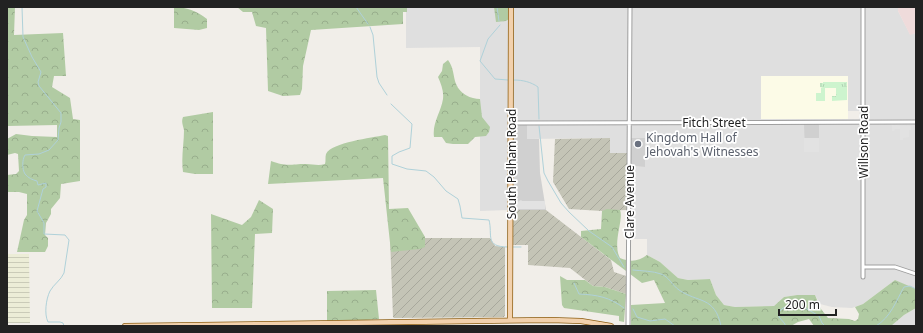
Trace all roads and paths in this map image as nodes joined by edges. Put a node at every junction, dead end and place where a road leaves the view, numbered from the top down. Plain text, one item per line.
1 (511, 7) edge
2 (630, 7) edge
3 (863, 7) edge
4 (630, 122) junction
5 (862, 122) junction
6 (916, 122) edge
7 (511, 123) junction
8 (862, 267) junction
9 (916, 274) edge
10 (862, 277) dead end
11 (510, 320) junction
12 (125, 326) edge
13 (611, 326) edge
14 (628, 326) edge

1 - 7 main road, South Pelham Road
2 - 4 street, Clare Avenue
3 - 5 street, Willson Road
4 - 5 street, Fitch Street
4 - 7 street, Fitch Street
4 - 14 street, Clare Avenue
5 - 6 street, Fitch Street
5 - 8 street, Willson Road
7 - 11 main road, South Pelham Road
8 - 9 street
8 - 10 street, Willson Road
11 - 12 main road
11 - 13 main road

